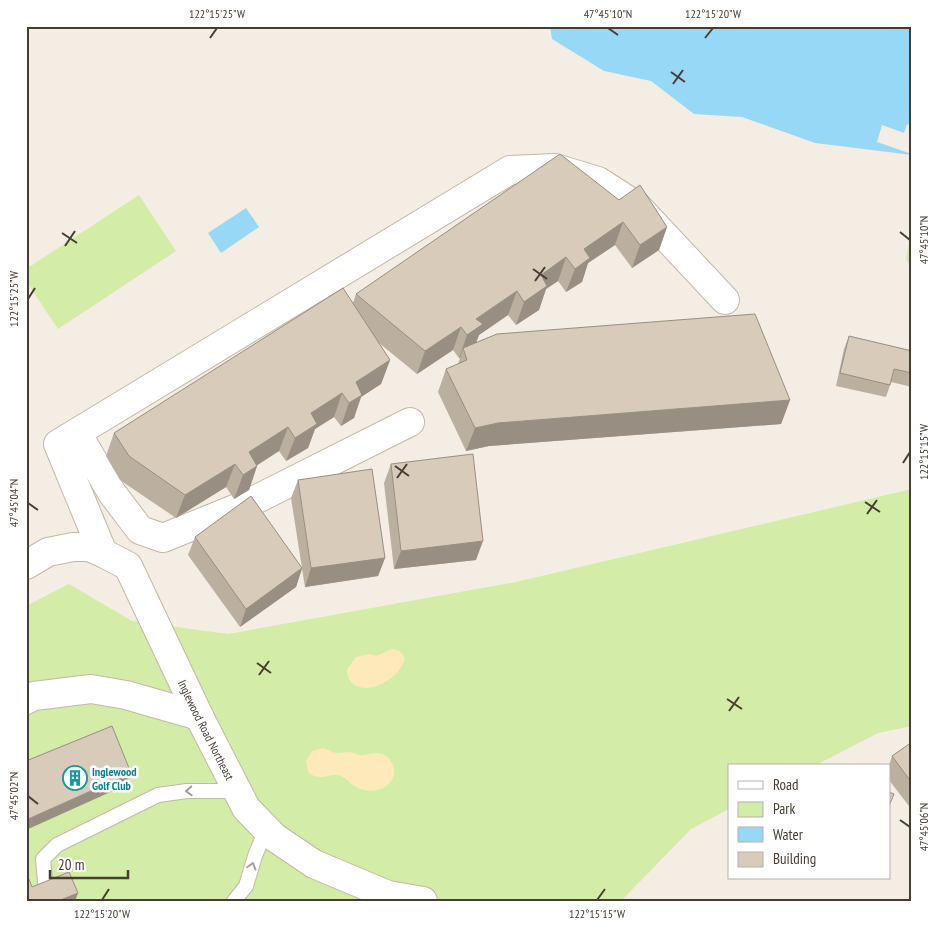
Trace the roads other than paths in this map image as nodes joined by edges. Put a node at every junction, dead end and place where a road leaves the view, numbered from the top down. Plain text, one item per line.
1 (726, 300) dead end
2 (410, 422) dead end
3 (77, 433) junction
4 (103, 553) junction
5 (26, 566) edge
6 (26, 700) edge
7 (199, 716) junction
8 (237, 791) junction
9 (266, 829) junction
10 (46, 892) edge
11 (234, 901) edge
12 (423, 901) edge

1 - 3 street
2 - 3 street
3 - 4 street
4 - 5 street, Inglewood Road Northeast
4 - 7 street, Inglewood Road Northeast
6 - 7 street
7 - 8 street, Inglewood Road Northeast
8 - 9 street, Inglewood Road Northeast
8 -> 10 lane
11 -> 9 lane
9 - 12 street, Inglewood Road Northeast

